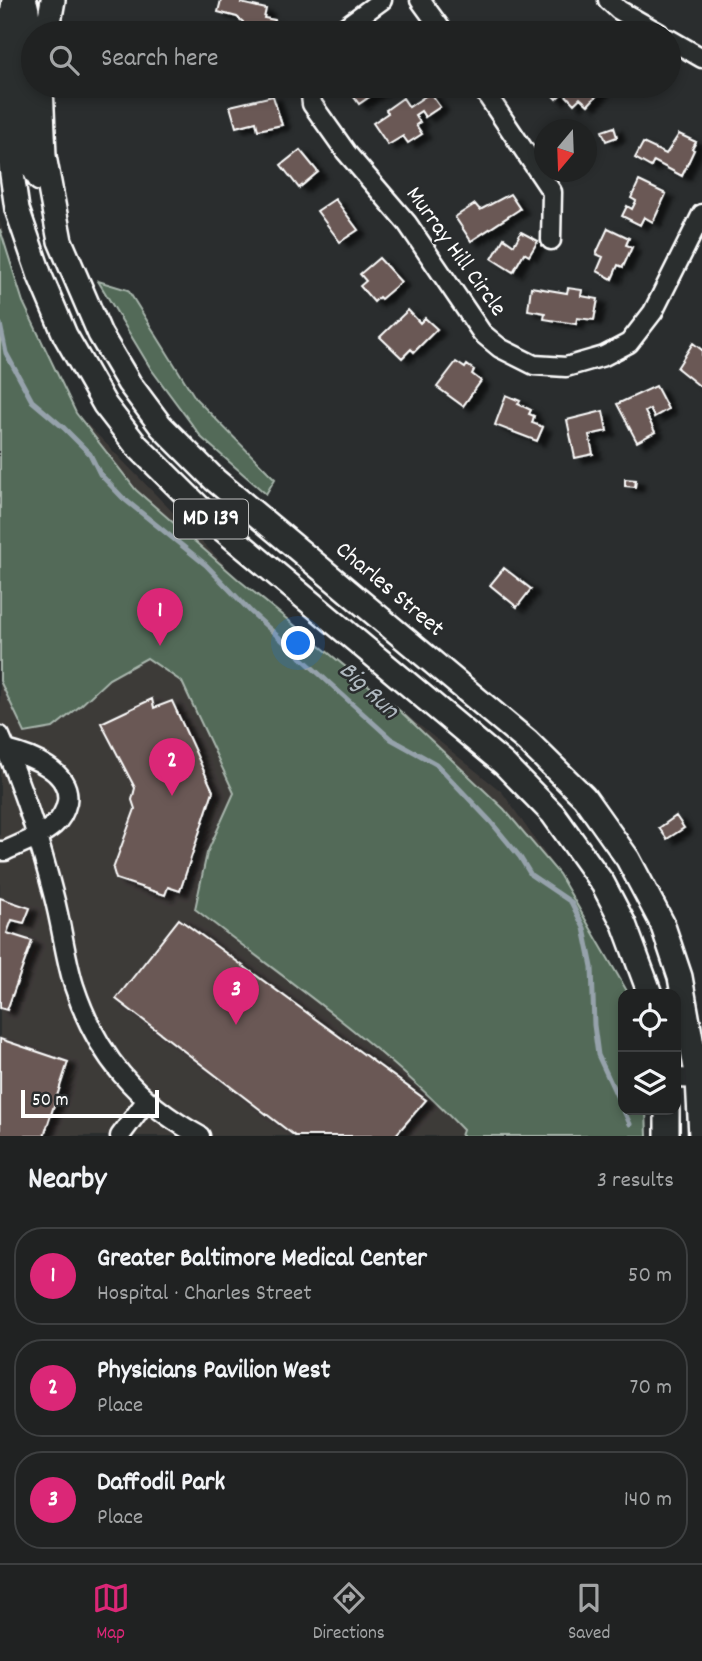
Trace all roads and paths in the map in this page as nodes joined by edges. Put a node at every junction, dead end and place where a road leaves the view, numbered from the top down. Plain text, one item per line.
1 (14, 0) edge
2 (24, 0) edge
3 (53, 0) edge
4 (382, 0) edge
5 (420, 0) edge
6 (608, 0) edge
7 (27, 21) edge
8 (49, 21) edge
9 (353, 21) edge
10 (435, 21) edge
11 (638, 21) edge
12 (681, 46) edge
13 (702, 58) edge
14 (22, 98) edge
15 (41, 98) edge
16 (311, 98) edge
17 (489, 98) edge
18 (50, 193) junction
19 (702, 214) edge
20 (551, 240) dead end
21 (3, 743) edge
22 (37, 836) junction
23 (0, 851) edge
24 (648, 989) edge
25 (692, 1079) edge
26 (146, 1101) junction
27 (667, 1115) edge
28 (120, 1136) edge
29 (201, 1136) edge
30 (667, 1136) edge
31 (701, 1136) edge

1 - 24 main road, MD 139
2 - 7 main road
3 - 8 main road
4 - 9 street
5 - 10 street
6 - 11 street
12 - 13 street
14 - 18 main road
15 - 18 main road, Charles Street / MD 139
16 - 19 street, Murray Hill Circle
17 - 20 street
18 - 25 main road, Charles Street / MD 139
21 - 22 street
21 - 22 street
22 - 23 street
22 - 26 street
25 - 31 main road, Charles Street / MD 139
26 - 28 street
26 - 29 street
27 - 30 main road

